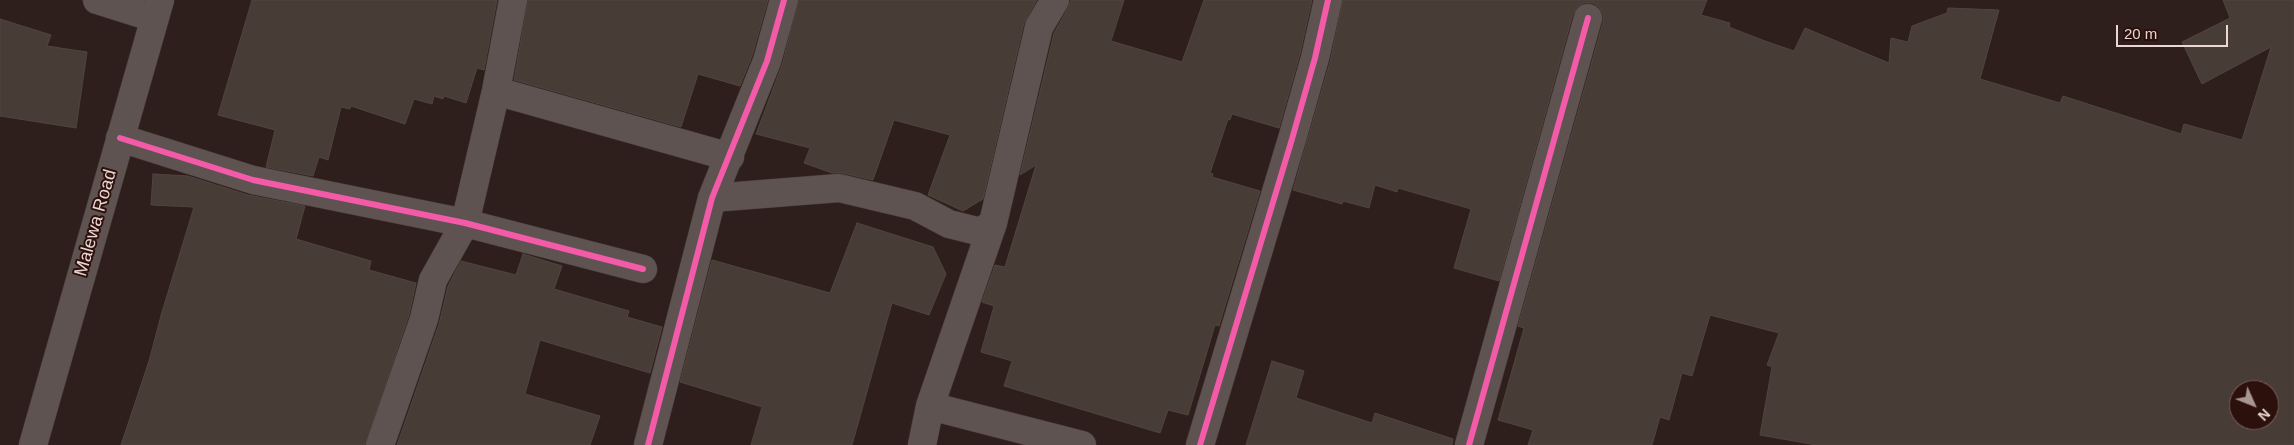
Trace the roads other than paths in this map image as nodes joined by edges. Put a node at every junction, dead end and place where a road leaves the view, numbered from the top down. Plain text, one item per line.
1 (97, 0) edge
2 (513, 0) edge
3 (784, 0) edge
4 (1055, 0) edge
5 (1328, 0) edge
6 (157, 9) edge
7 (1588, 18) dead end
8 (496, 91) junction
9 (120, 138) junction
10 (730, 158) junction
11 (712, 198) junction
12 (465, 223) junction
13 (993, 223) junction
14 (643, 269) dead end
15 (930, 406) junction
16 (33, 445) edge
17 (380, 445) edge
18 (648, 445) edge
19 (922, 445) edge
20 (1082, 445) edge
21 (1200, 445) edge
22 (1470, 445) edge

1 - 6 street
2 - 8 street
3 - 10 street
4 - 13 street
5 - 21 street
6 - 9 street, Malewa Road
7 - 22 street
8 - 10 street
8 - 12 street
9 - 12 street
9 - 16 street, Malewa Road
10 - 11 street
11 - 13 street
11 - 18 street
12 - 14 street
12 - 17 street
13 - 15 street
15 - 19 street
15 - 20 street

